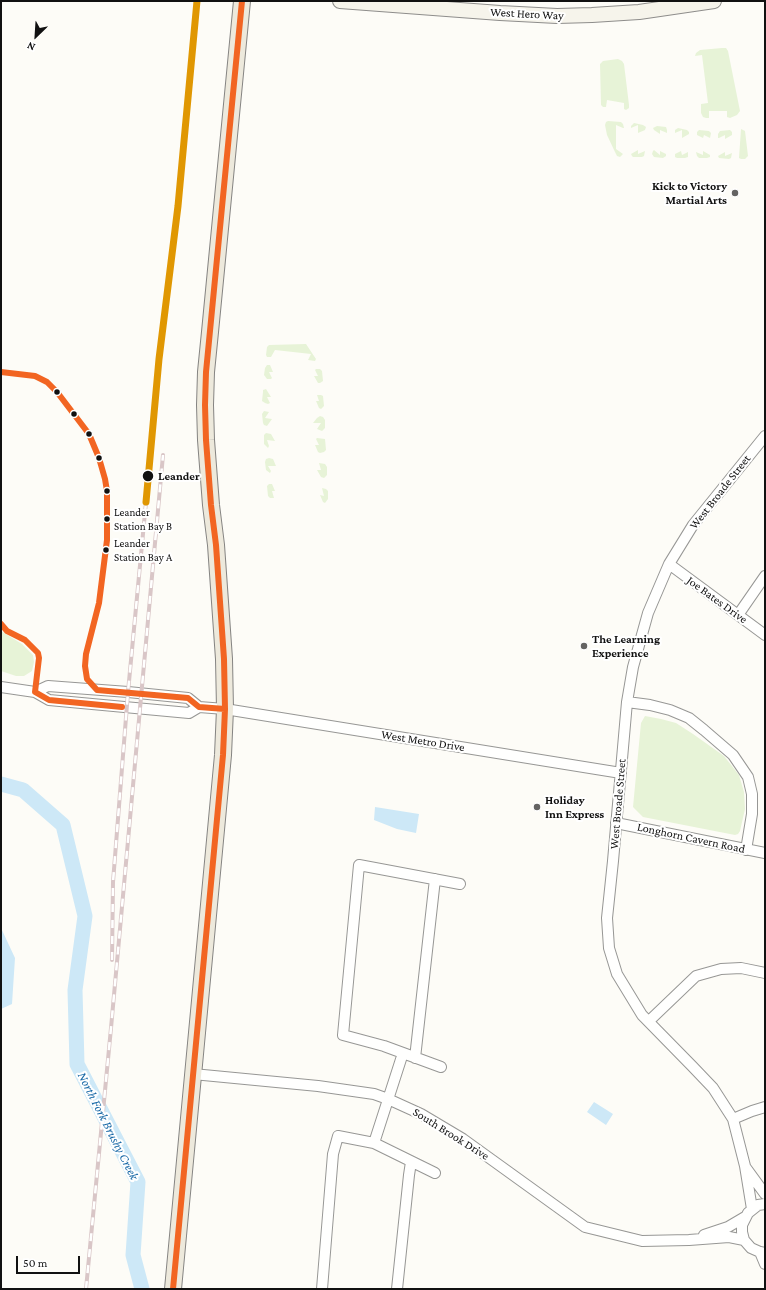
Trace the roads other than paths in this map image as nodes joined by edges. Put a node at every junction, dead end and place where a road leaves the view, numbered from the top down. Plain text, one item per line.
1 (242, 1) edge
2 (340, 1) edge
3 (714, 1) edge
4 (765, 436) edge
5 (669, 564) junction
6 (765, 576) edge
7 (738, 615) junction
8 (765, 635) edge
9 (1, 687) edge
10 (36, 692) junction
11 (627, 702) junction
12 (199, 707) junction
13 (225, 709) junction
14 (621, 773) junction
15 (616, 823) junction
16 (746, 850) junction
17 (765, 853) edge
18 (435, 879) junction
19 (460, 884) dead end
20 (765, 973) edge
21 (649, 1021) junction
22 (403, 1053) junction
23 (416, 1058) junction
24 (441, 1067) dead end
25 (193, 1074) junction
26 (388, 1099) junction
27 (765, 1107) edge
28 (732, 1119) junction
29 (374, 1143) junction
30 (411, 1162) junction
31 (745, 1166) junction
32 (435, 1173) dead end
33 (765, 1194) edge
34 (765, 1204) edge
35 (752, 1209) junction
36 (745, 1217) junction
37 (689, 1240) junction
38 (744, 1240) junction
39 (763, 1253) edge
40 (765, 1264) edge
41 (173, 1288) edge
42 (322, 1289) edge
43 (397, 1289) edge

1 - 13 main road
2 - 3 main road, West Hero Way
4 - 5 street, West Broade Street
5 - 7 street, Joe Bates Drive
5 - 11 street, West Broade Street
6 - 7 street
7 - 8 street, Joe Bates Drive
9 - 10 street
10 - 12 street
10 - 12 street
11 - 14 street, West Broade Street
11 - 16 street
12 - 13 street, West Metro Drive
13 - 14 street, West Metro Drive
13 - 25 main road
14 - 15 street, West Broade Street
15 - 16 street, Longhorn Cavern Road
15 - 21 street, West Broade Street
16 - 17 street, Longhorn Cavern Road
18 - 19 street
18 - 22 street
18 - 23 street
20 - 21 street
21 - 28 street, West Broade Street
22 - 23 street
22 - 26 street
23 - 24 street
25 - 26 street, South Brook Drive
25 - 41 main road
26 - 29 street
26 - 37 street, South Brook Drive
27 - 28 street
28 - 31 street, West Broade Street
29 - 30 street
29 - 42 street
30 - 32 street
30 - 43 street
31 - 33 street, West Broade Street
31 - 35 street, West Broade Street
34 - 35 street
35 - 36 street, South Brook Drive
36 - 37 street, South Brook Drive
36 - 38 street
37 - 38 street, South Brook Drive
38 - 39 street
39 - 40 street

